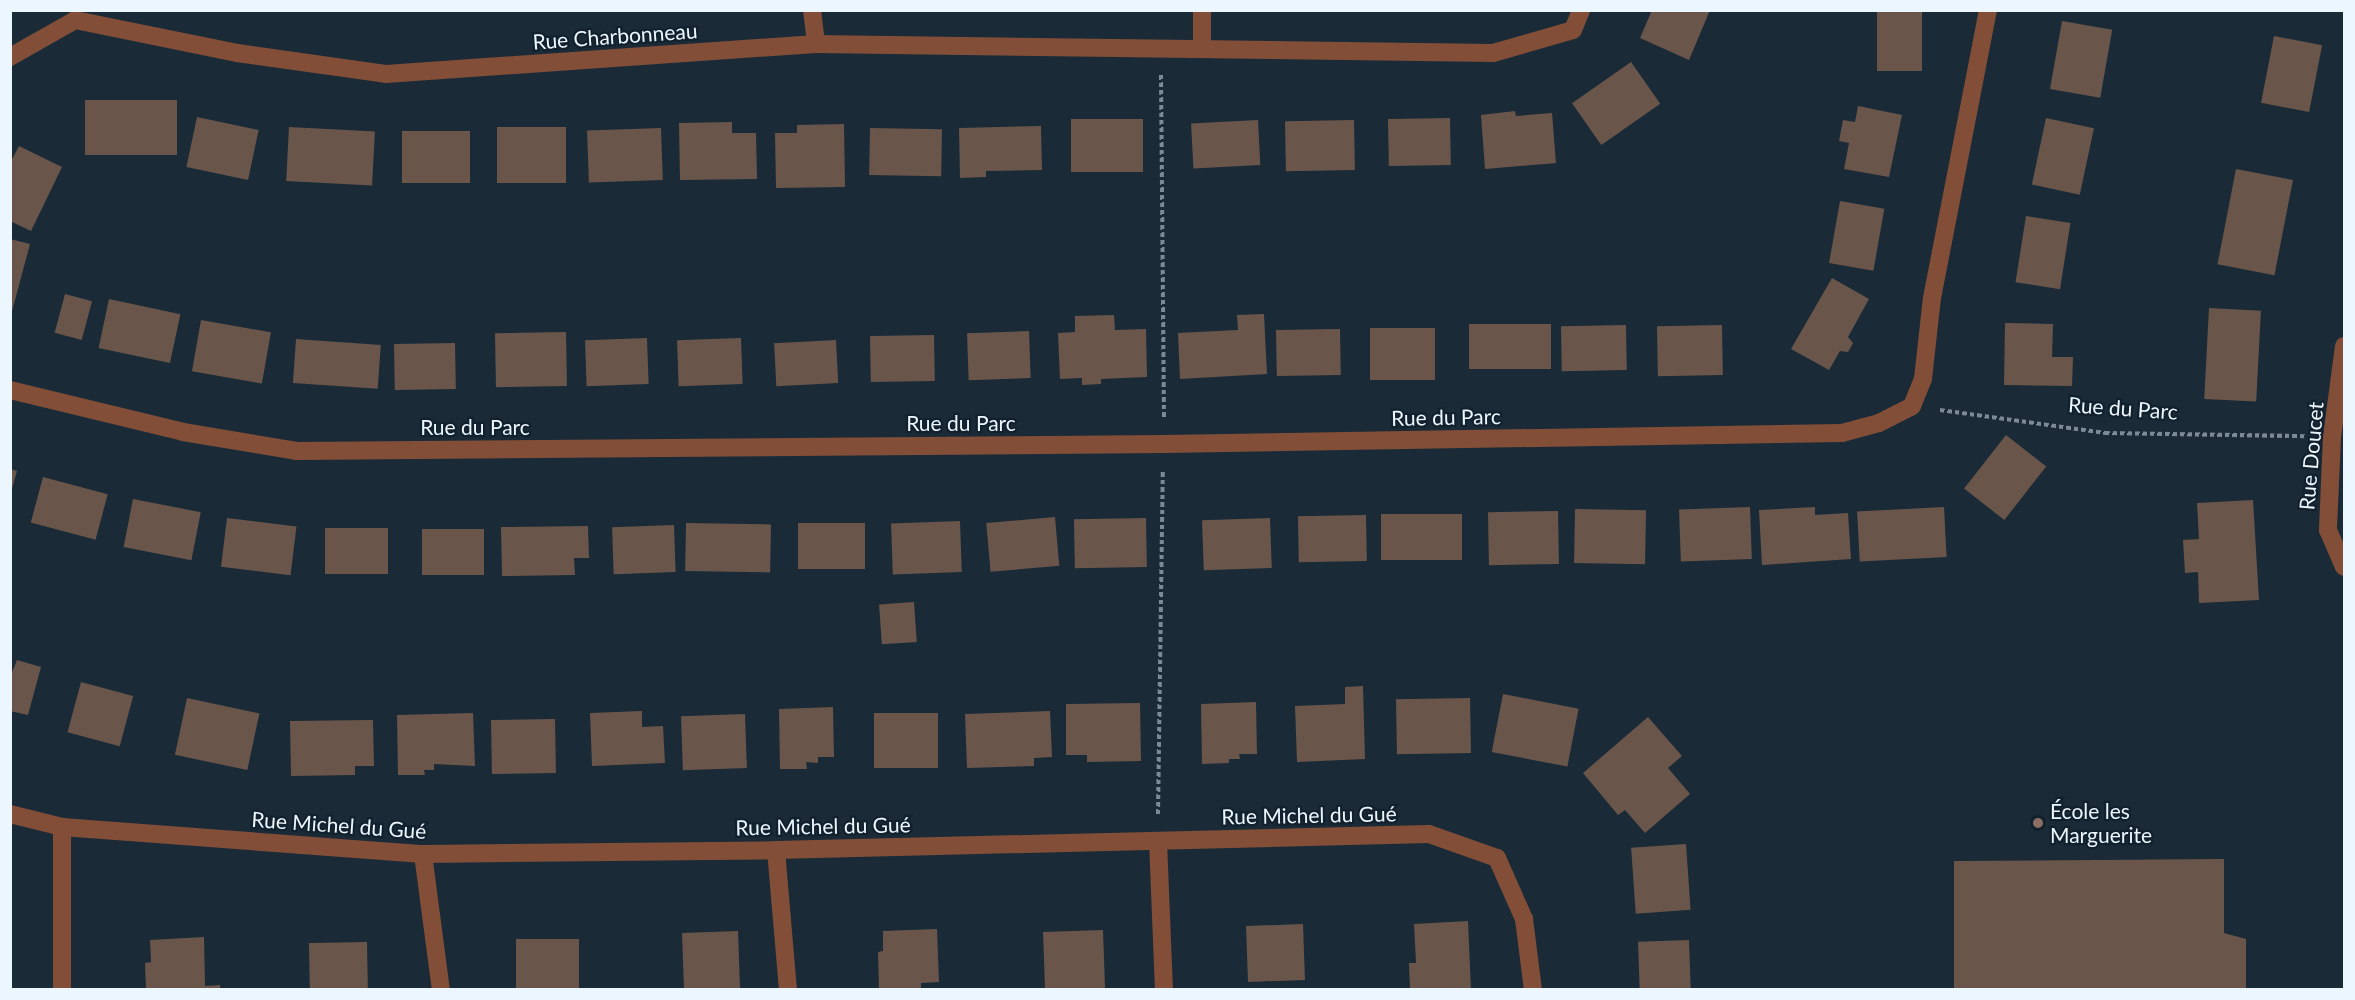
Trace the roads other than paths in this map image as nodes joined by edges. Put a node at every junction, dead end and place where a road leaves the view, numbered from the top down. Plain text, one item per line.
1 (812, 10) edge
2 (1202, 10) edge
3 (1581, 10) edge
4 (1988, 10) edge
5 (816, 44) junction
6 (1202, 46) junction
7 (10, 57) edge
8 (2344, 346) edge
9 (10, 390) edge
10 (2344, 567) edge
11 (10, 814) edge
12 (62, 827) junction
13 (1158, 841) junction
14 (776, 850) junction
15 (423, 854) junction
16 (62, 990) edge
17 (441, 990) edge
18 (788, 990) edge
19 (1164, 990) edge
20 (1533, 990) edge

1 - 5 street
2 - 6 street
3 - 6 street, Rue Charbonneau
4 - 9 street, Rue du Parc
5 - 6 street, Rue Charbonneau
5 - 7 street, Rue Charbonneau
8 - 10 street, Rue Doucet
11 - 12 street, Rue Michel du Gué
12 - 15 street, Rue Michel du Gué
12 - 16 street
13 - 14 street, Rue Michel du Gué
13 - 19 street
13 - 20 street, Rue Michel du Gué
14 - 15 street, Rue Michel du Gué
14 - 18 street
15 - 17 street

